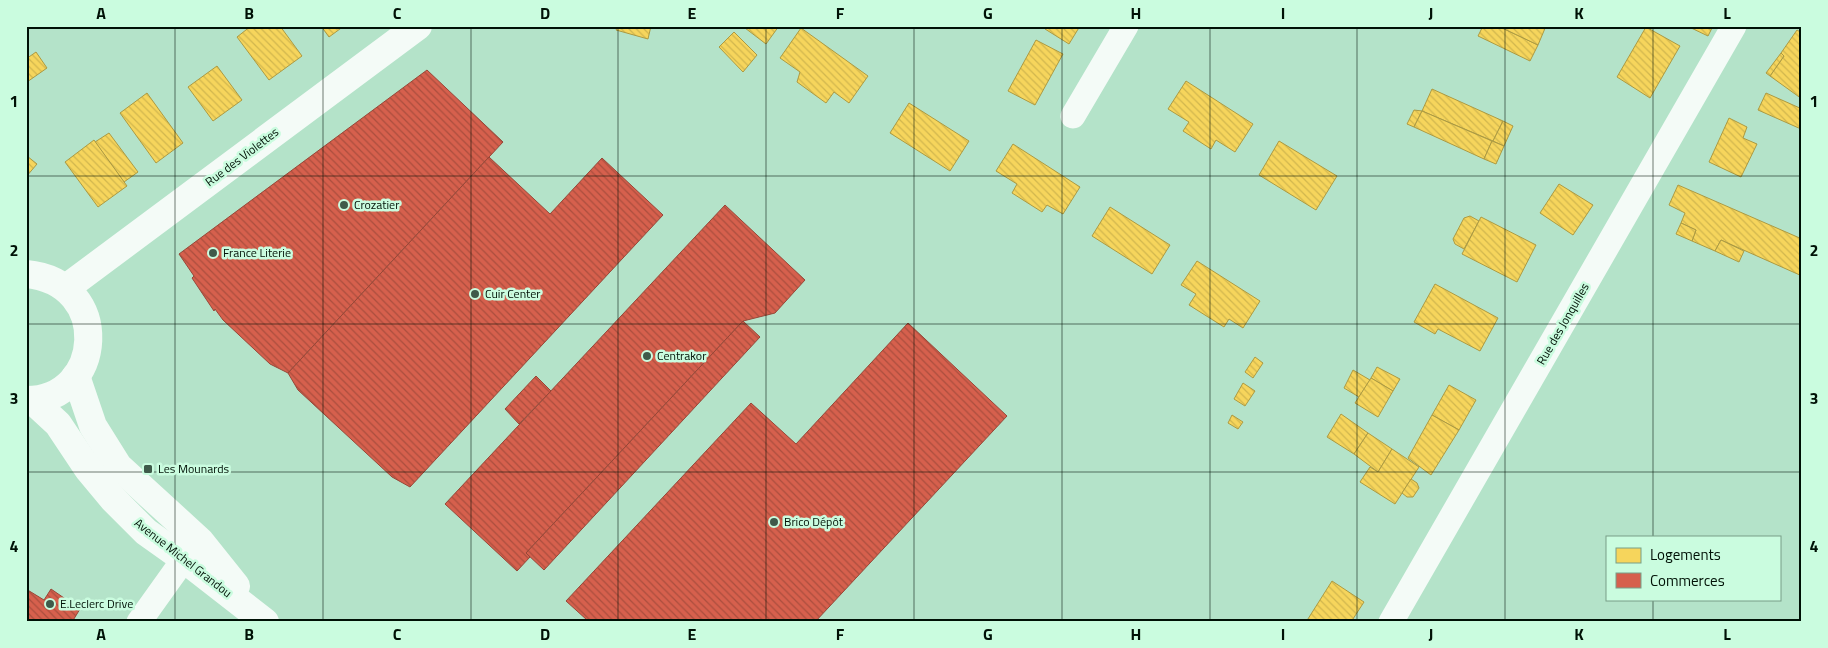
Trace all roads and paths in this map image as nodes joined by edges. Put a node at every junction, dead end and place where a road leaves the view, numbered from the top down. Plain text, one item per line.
1 (418, 26) edge
2 (1126, 26) edge
3 (1734, 26) edge
4 (1073, 116) dead end
5 (26, 274) edge
6 (66, 288) junction
7 (76, 376) junction
8 (29, 400) edge
9 (184, 559) junction
10 (264, 620) edge
11 (139, 622) edge
12 (1391, 622) edge

1 - 6 main road, Rue des Violettes
2 - 4 street
3 - 12 street, Rue des Jonquilles
5 - 6 main road
6 - 7 main road
7 - 8 main road
7 - 10 main road, Avenue Michel Grandou
8 - 9 main road, Avenue Michel Grandou
9 - 10 main road, Avenue Michel Grandou
9 - 11 street

